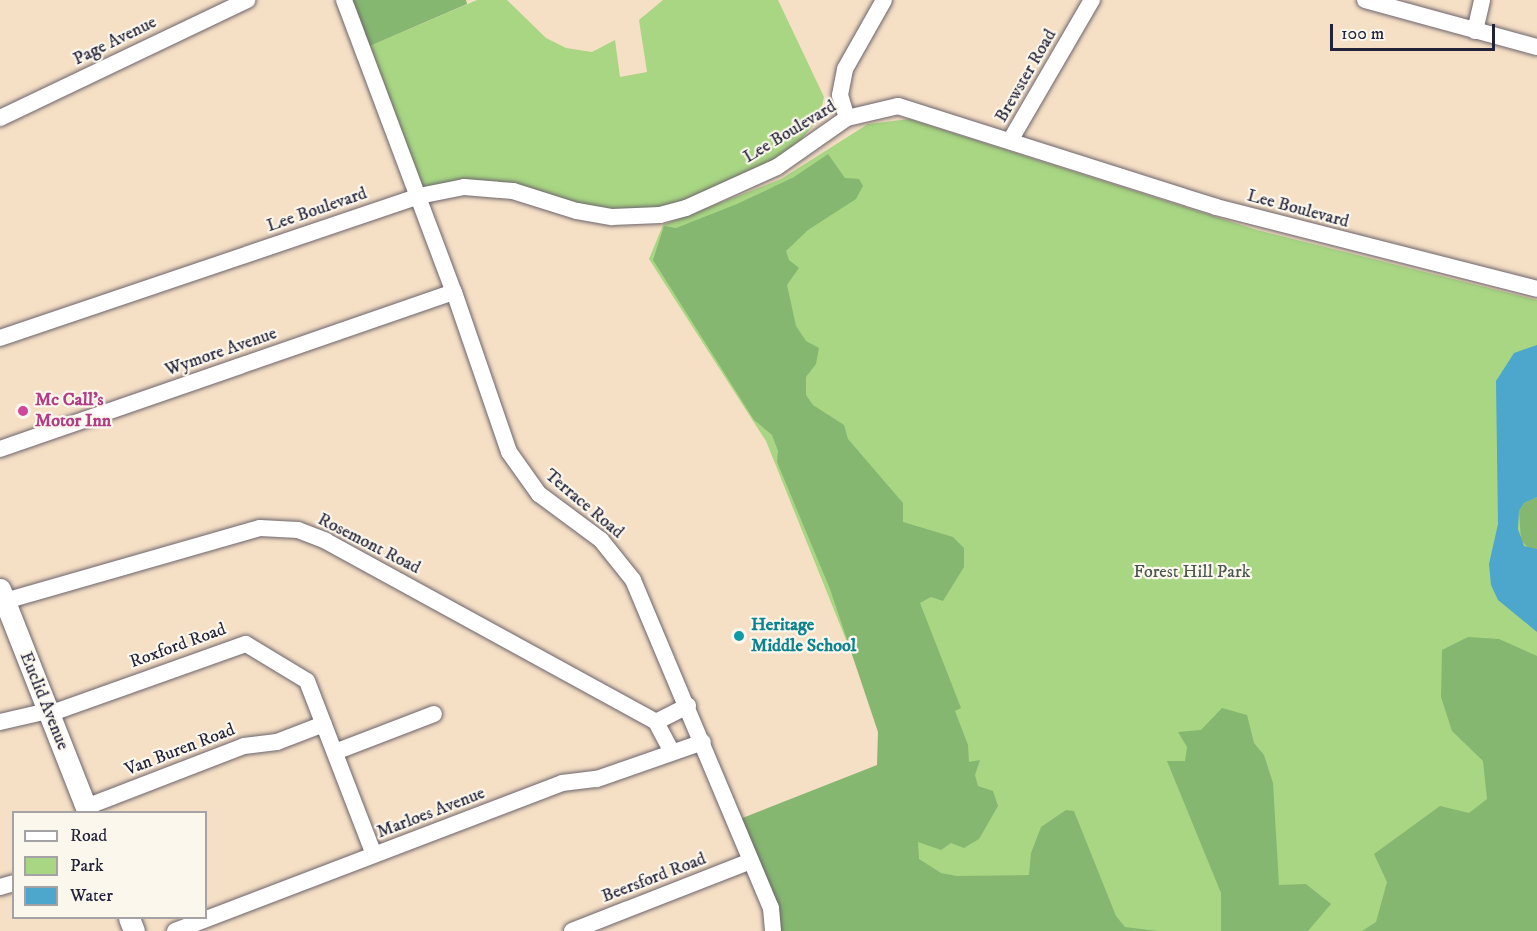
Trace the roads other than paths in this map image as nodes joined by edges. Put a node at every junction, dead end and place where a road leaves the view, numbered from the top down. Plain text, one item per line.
1 (247, 0) edge
2 (344, 0) edge
3 (884, 0) edge
4 (1092, 0) edge
5 (1365, 0) edge
6 (1482, 0) edge
7 (1475, 31) junction
8 (1537, 47) edge
9 (0, 118) edge
10 (847, 118) junction
11 (1011, 140) junction
12 (419, 196) junction
13 (1537, 289) edge
14 (454, 292) junction
15 (0, 338) edge
16 (0, 449) edge
17 (2, 595) edge
18 (688, 706) junction
19 (48, 712) junction
20 (434, 714) dead end
21 (0, 722) edge
22 (656, 722) junction
23 (324, 724) junction
24 (703, 742) junction
25 (335, 752) junction
26 (672, 752) junction
27 (87, 810) edge
28 (374, 855) junction
29 (751, 861) junction
30 (206, 919) edge
31 (207, 919) edge
32 (175, 931) edge
33 (572, 931) edge
34 (773, 931) edge

1 - 9 street, Page Avenue
2 - 12 street, Terrace Road
3 - 10 street
4 - 11 street, Brewster Road
5 - 7 street
6 - 7 street
7 - 8 street
10 - 11 street, Lee Boulevard
10 - 12 street, Lee Boulevard
11 - 13 street, Lee Boulevard
12 - 14 street, Terrace Road
12 - 15 street, Lee Boulevard
14 - 16 street, Wymore Avenue
14 - 18 street, Terrace Road
17 - 19 main road, Euclid Avenue
17 - 22 street, Rosemont Road
18 - 22 street
18 - 24 street, Terrace Road
19 - 21 street, Roxford Road
19 - 23 street, Roxford Road
19 - 27 main road, Euclid Avenue
20 - 25 street
22 - 26 street
23 - 25 street, Roxford Road
23 - 27 street, Van Buren Road
24 - 26 street, Marloes Avenue
24 - 29 street, Terrace Road
25 - 28 street, Roxford Road
26 - 28 street, Marloes Avenue
28 - 31 street, Marloes Avenue
29 - 33 street, Beersford Road
29 - 34 street, Terrace Road
30 - 32 street, Marloes Avenue

